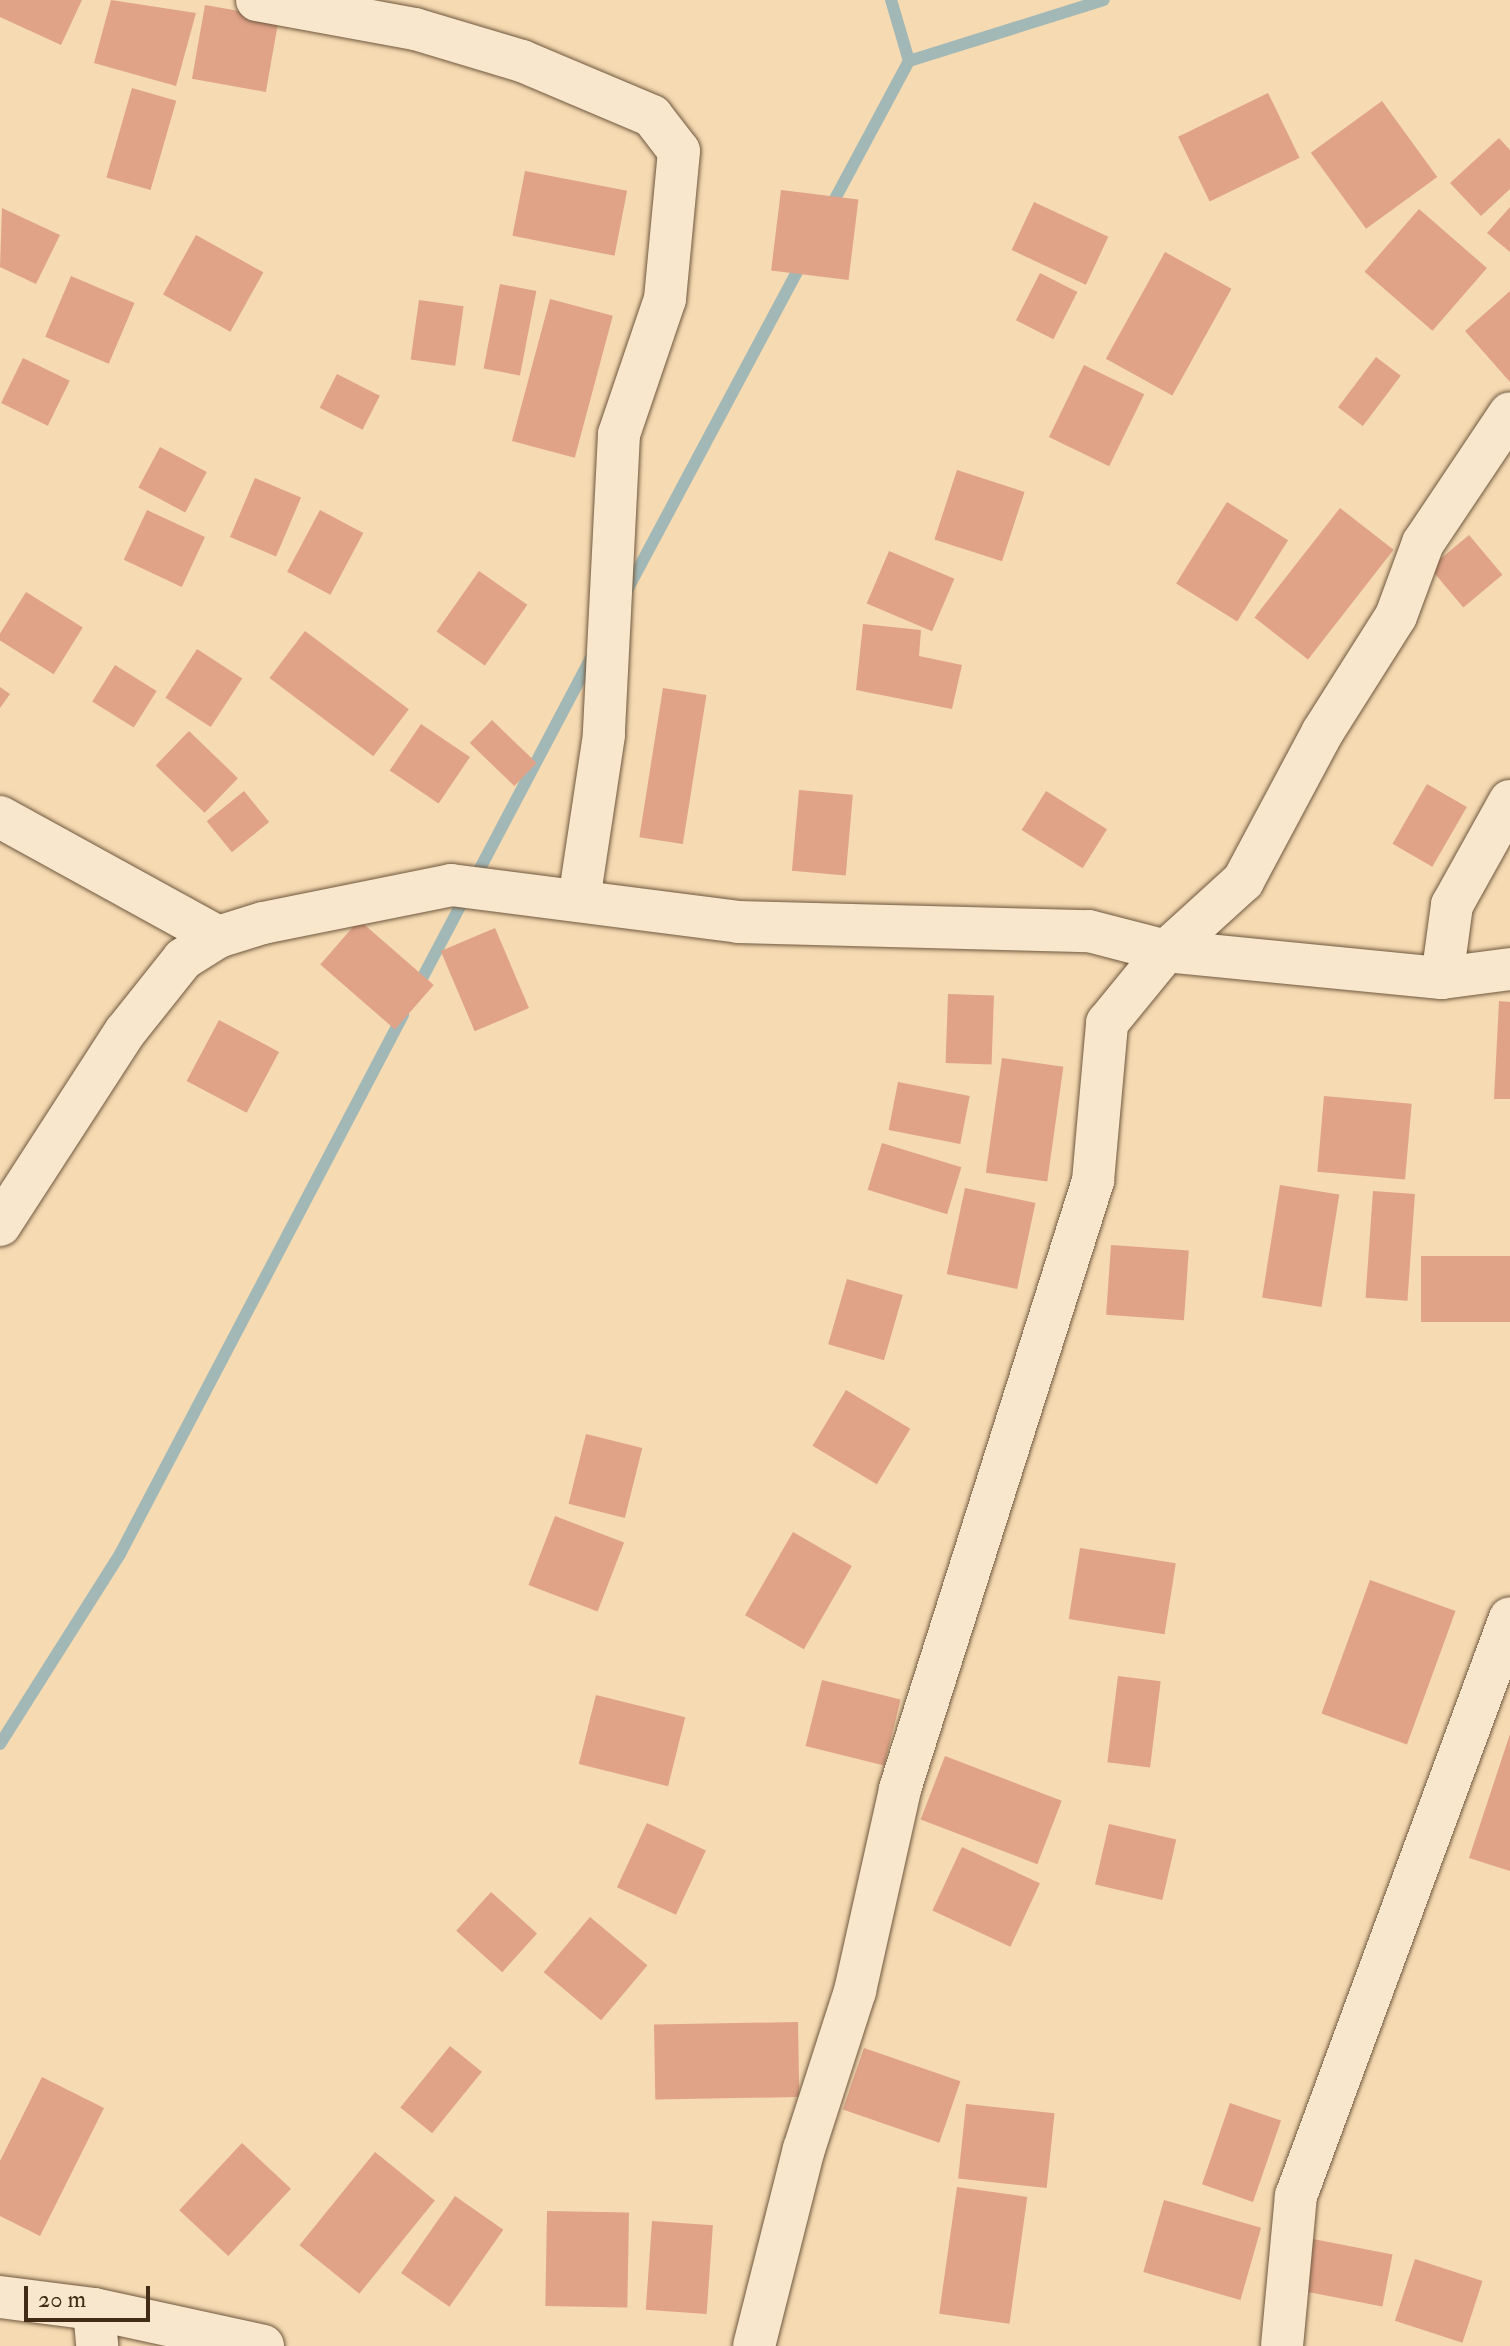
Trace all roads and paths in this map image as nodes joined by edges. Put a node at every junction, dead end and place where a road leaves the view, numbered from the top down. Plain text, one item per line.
1 (257, 0) edge
2 (1510, 413) edge
3 (1510, 801) edge
4 (0, 817) edge
5 (579, 900) junction
6 (218, 937) junction
7 (1166, 951) junction
8 (1510, 969) edge
9 (1442, 978) junction
10 (0, 1225) edge
11 (1510, 1618) edge
12 (0, 2297) edge
13 (95, 2327) edge
14 (263, 2346) edge
15 (754, 2346) edge
16 (1282, 2346) edge

1 - 5 street
2 - 7 street
3 - 9 street
4 - 6 street
5 - 6 street
5 - 7 street
6 - 10 street
7 - 9 street
7 - 15 street
8 - 9 street
11 - 16 street
12 - 13 street
13 - 14 street

